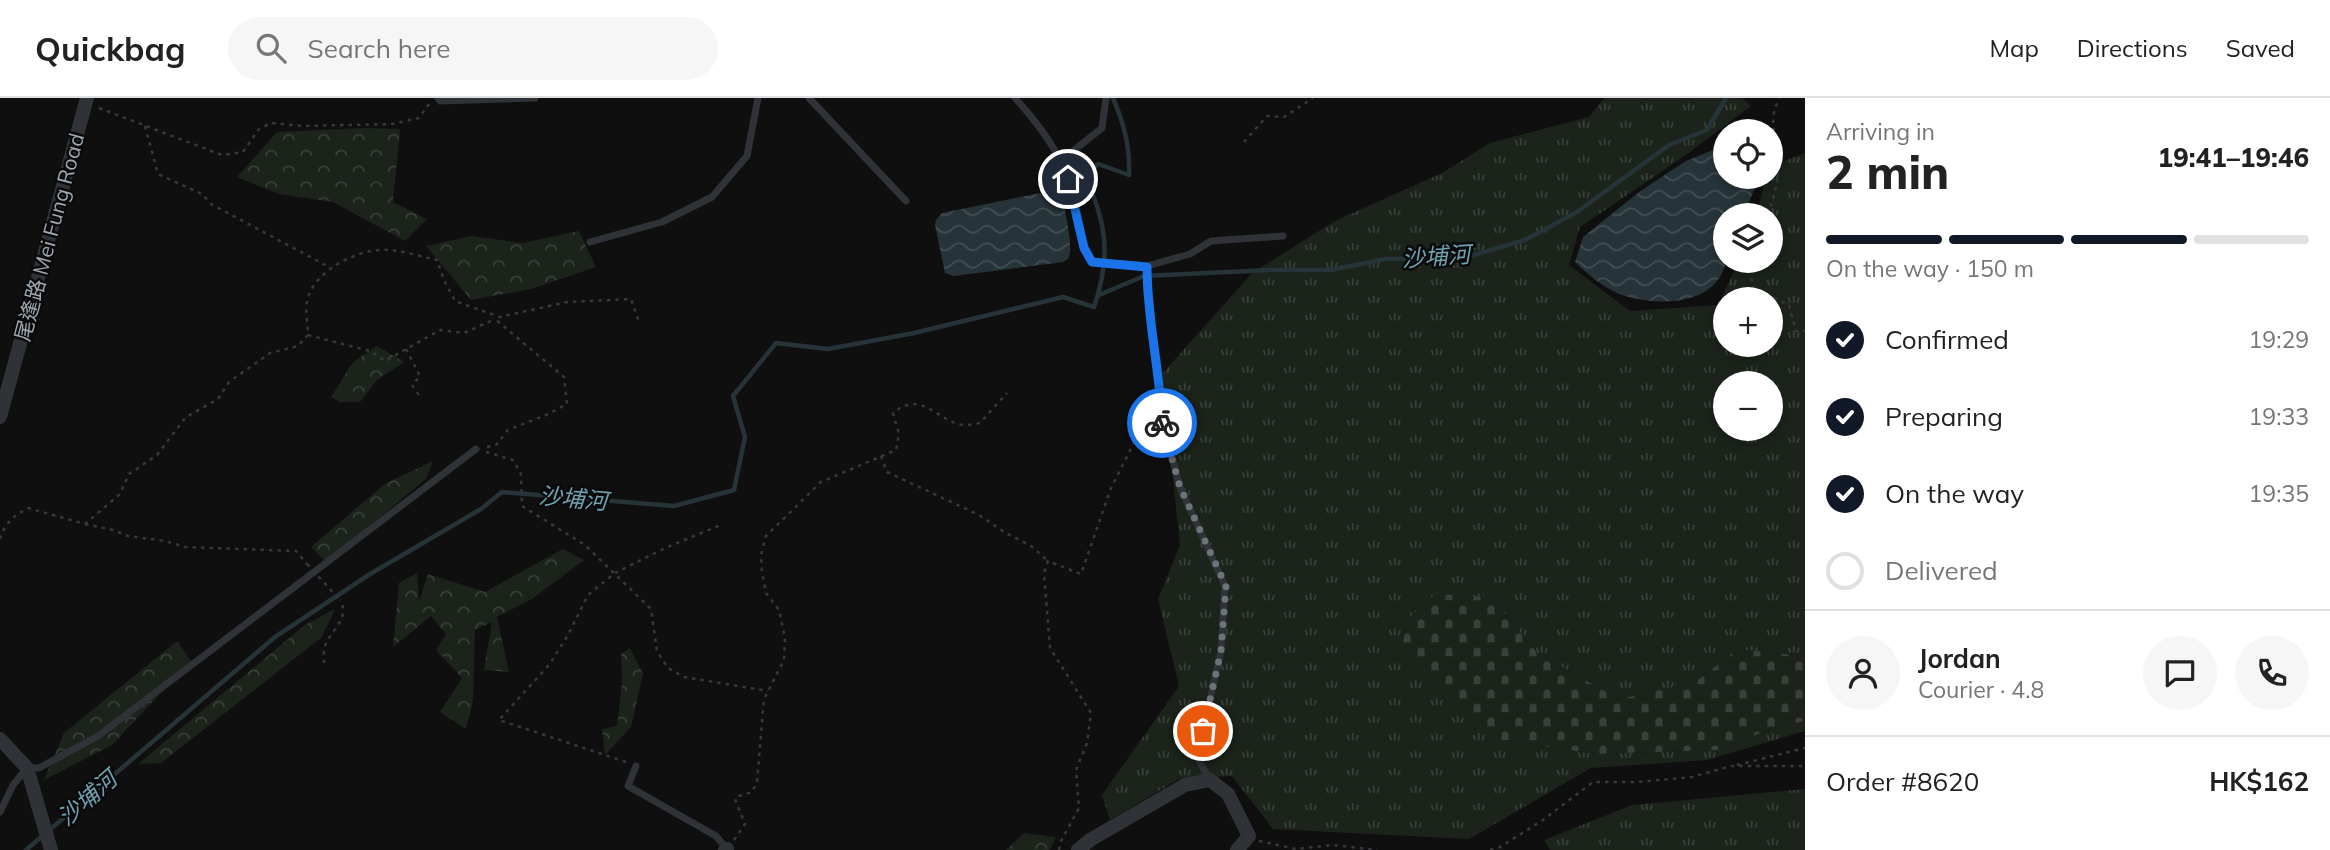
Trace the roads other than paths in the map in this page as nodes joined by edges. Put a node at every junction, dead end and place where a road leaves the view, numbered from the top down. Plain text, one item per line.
1 (436, 98) edge
2 (535, 98) edge
3 (758, 98) edge
4 (809, 98) edge
5 (1015, 98) edge
6 (1106, 98) edge
7 (86, 101) edge
8 (1059, 162) junction
9 (906, 201) dead end
10 (1283, 236) dead end
11 (590, 242) dead end
12 (1147, 267) junction
13 (0, 417) edge
14 (476, 449) road end
15 (0, 739) edge
16 (636, 766) road end
17 (27, 768) junction
18 (1210, 780) junction
19 (0, 812) edge
20 (51, 850) edge
21 (726, 850) edge
22 (1078, 850) edge
23 (1237, 850) edge

1 - 2 lane
3 - 11 lane
4 - 9 lane
5 - 8 lane
6 - 8 lane
7 - 13 street, 尾逢路 Mei Fung Road
8 - 12 lane
10 - 12 lane
12 - 18 lane
14 - 17 lane
15 - 17 street
16 - 21 lane
17 - 19 lane
17 - 20 street
18 - 22 street
18 - 23 street

